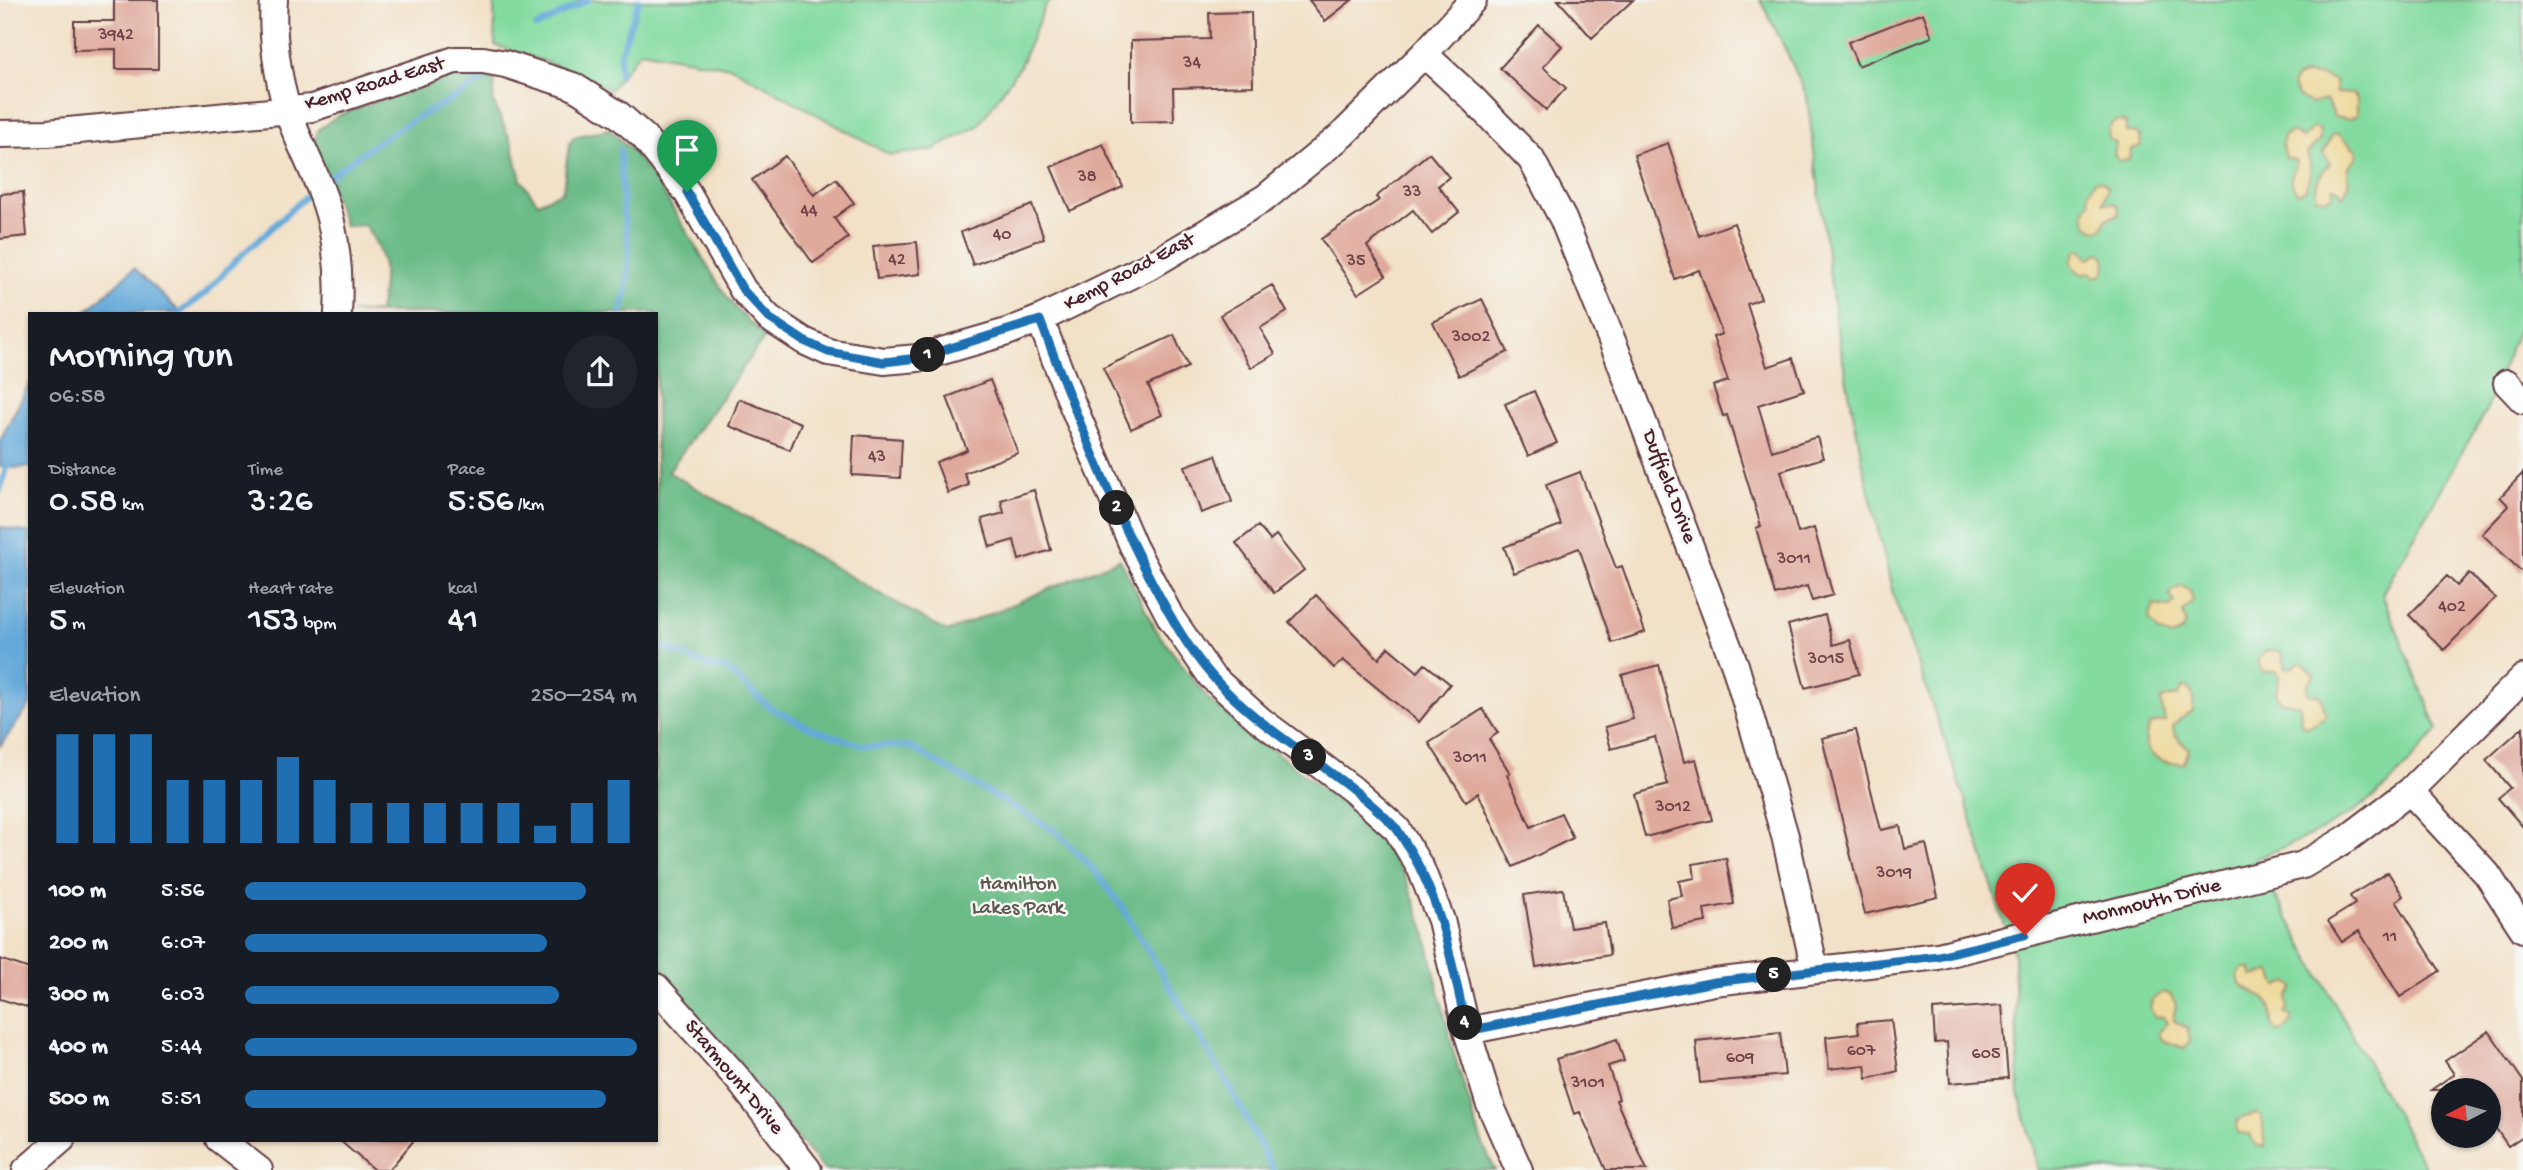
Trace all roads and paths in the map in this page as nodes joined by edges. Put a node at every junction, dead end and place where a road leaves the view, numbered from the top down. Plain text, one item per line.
1 (274, 0) edge
2 (1473, 0) edge
3 (1424, 54) junction
4 (288, 110) junction
5 (0, 134) edge
6 (338, 312) edge
7 (1040, 320) junction
8 (2523, 678) edge
9 (2410, 791) junction
10 (2523, 929) edge
11 (1815, 970) junction
12 (658, 989) edge
13 (1467, 1031) junction
14 (58, 1142) edge
15 (223, 1142) edge
16 (26, 1170) edge
17 (258, 1170) edge
18 (808, 1170) edge
19 (1519, 1170) edge

1 - 4 street
2 - 3 street, Kemp Road East
3 - 7 street, Kemp Road East
3 - 11 street, Duffield Drive
4 - 5 street, Kemp Road East
4 - 6 street
4 - 7 street, Kemp Road East
7 - 13 street
8 - 9 street, Monmouth Drive
9 - 10 street
9 - 11 street, Monmouth Drive
11 - 13 street, Monmouth Drive
12 - 18 street, Starmount Drive
13 - 19 street
14 - 16 street
15 - 17 street

